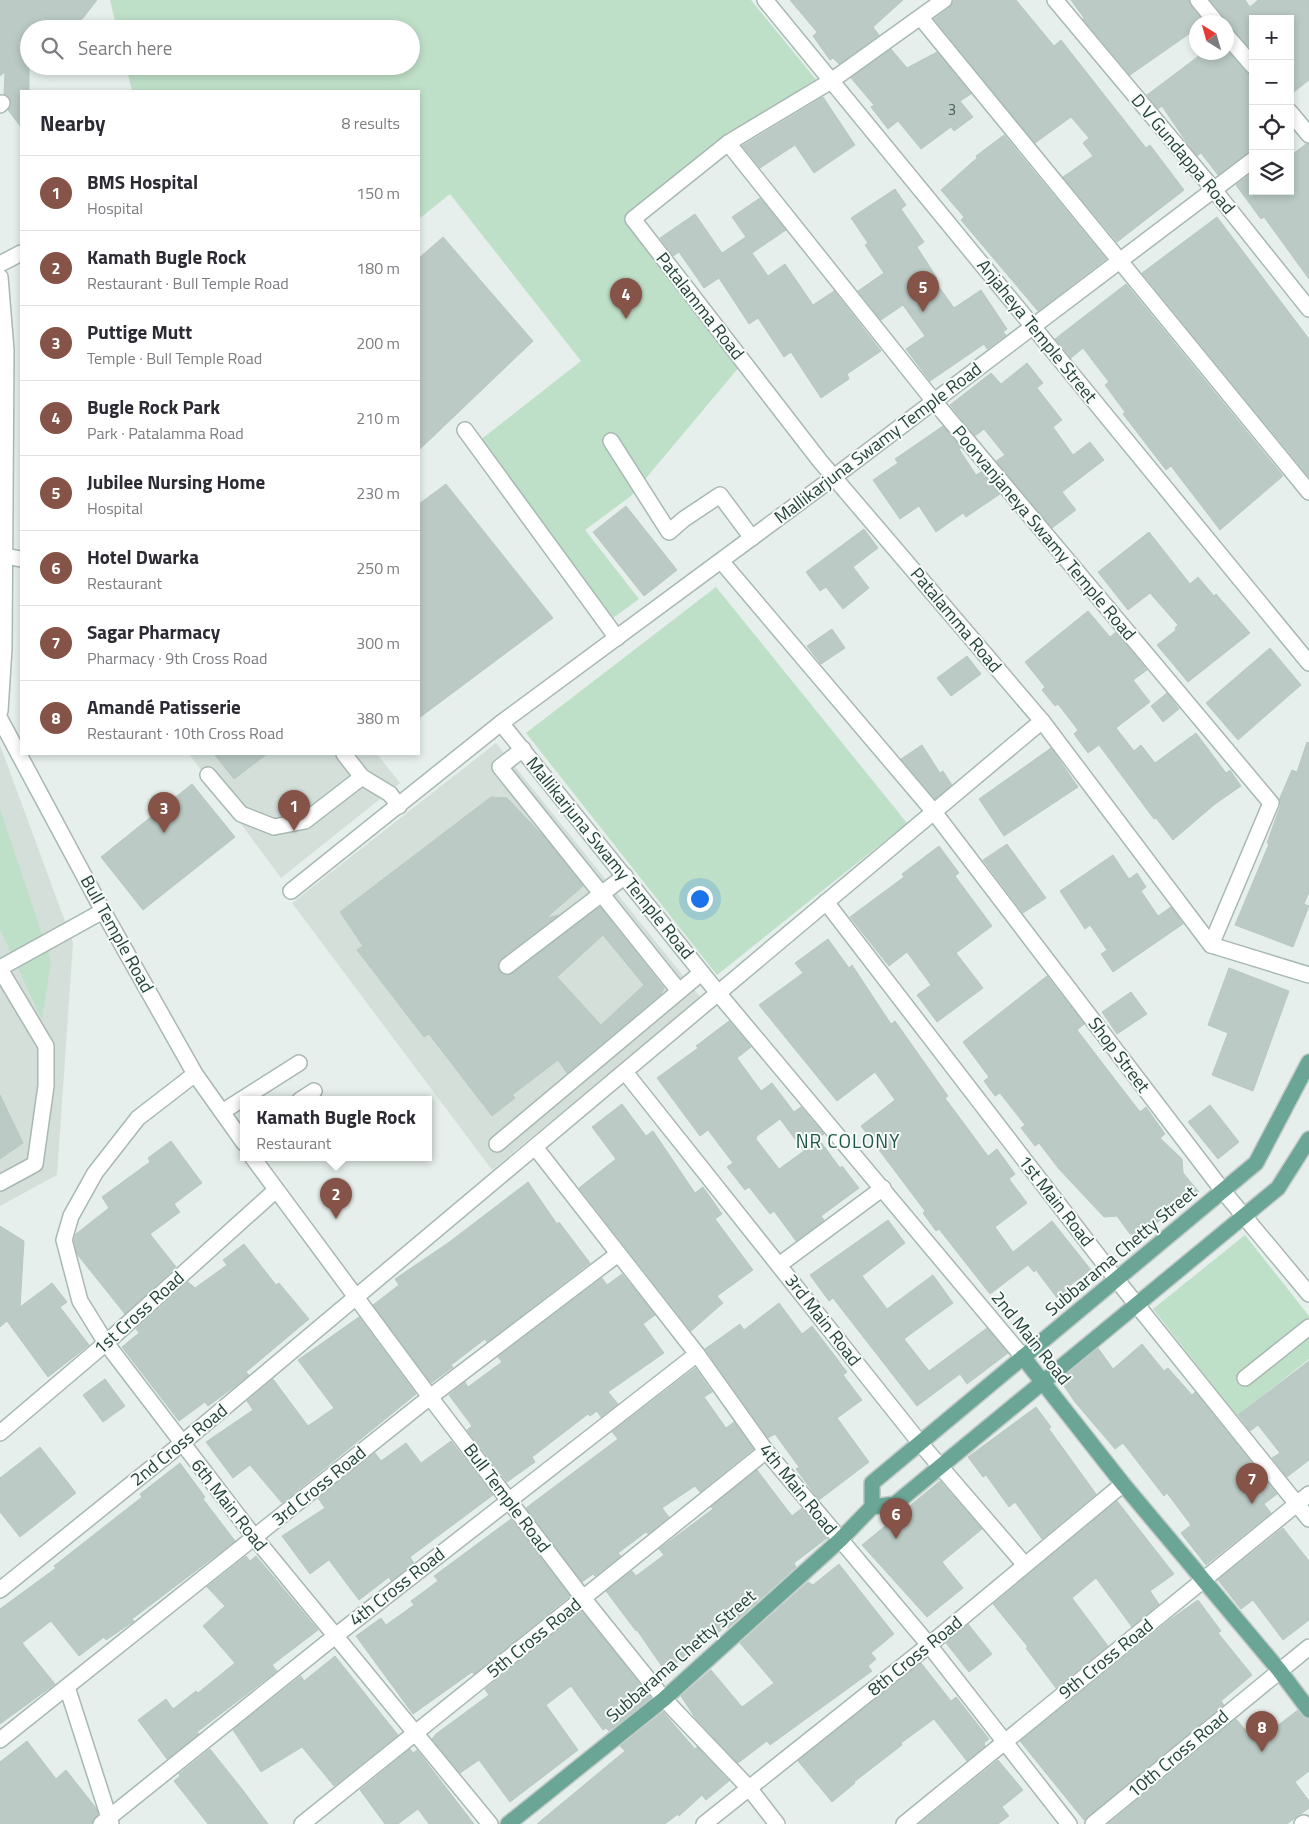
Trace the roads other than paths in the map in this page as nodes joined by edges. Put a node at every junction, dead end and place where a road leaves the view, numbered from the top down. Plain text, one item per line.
1 (765, 0) edge
2 (944, 0) edge
3 (1055, 0) edge
4 (1198, 0) edge
5 (1210, 15) edge
6 (921, 18) junction
7 (1234, 44) edge
8 (1249, 61) edge
9 (831, 80) junction
10 (1294, 117) edge
11 (1302, 127) edge
12 (728, 143) junction
13 (1249, 163) edge
14 (1214, 190) junction
15 (20, 254) edge
16 (1119, 261) junction
17 (0, 264) edge
18 (0, 277) edge
19 (1309, 310) edge
20 (1033, 326) junction
21 (3, 352) edge
22 (933, 400) junction
23 (3, 422) edge
24 (465, 430) dead end
25 (611, 441) dead end
26 (834, 477) junction
27 (1309, 492) edge
28 (752, 538) junction
29 (5, 556) junction
30 (20, 559) edge
31 (721, 561) junction
32 (617, 638) junction
33 (1309, 663) edge
34 (0, 711) edge
35 (0, 719) edge
36 (1042, 721) junction
37 (502, 722) junction
38 (523, 749) junction
39 (345, 755) edge
40 (208, 775) dead end
41 (362, 777) junction
42 (399, 806) junction
43 (934, 812) junction
44 (625, 876) junction
45 (291, 891) dead end
46 (602, 894) junction
47 (826, 902) junction
48 (103, 911) junction
49 (1211, 945) junction
50 (506, 966) dead end
51 (0, 968) edge
52 (701, 973) junction
53 (1309, 975) edge
54 (679, 991) junction
55 (718, 994) junction
56 (1309, 1062) edge
57 (299, 1063) dead end
58 (625, 1072) junction
59 (196, 1074) junction
60 (314, 1091) dead end
61 (247, 1096) edge
62 (306, 1096) edge
63 (240, 1101) edge
64 (222, 1112) junction
65 (240, 1136) edge
66 (1309, 1139) edge
67 (497, 1144) dead end
68 (535, 1147) junction
69 (256, 1161) edge
70 (0, 1183) edge
71 (883, 1188) junction
72 (276, 1190) junction
73 (1223, 1191) junction
74 (1244, 1216) junction
75 (618, 1254) junction
76 (779, 1266) junction
77 (1116, 1279) junction
78 (1309, 1294) edge
79 (356, 1297) junction
80 (1137, 1305) junction
81 (1309, 1327) edge
82 (106, 1343) junction
83 (697, 1354) junction
84 (1023, 1357) junction
85 (1245, 1378) dead end
86 (1043, 1382) junction
87 (430, 1397) junction
88 (0, 1433) edge
89 (920, 1443) junction
90 (181, 1444) junction
91 (766, 1451) junction
92 (941, 1466) junction
93 (1124, 1484) junction
94 (1309, 1494) edge
95 (509, 1501) junction
96 (1296, 1504) junction
97 (872, 1507) junction
98 (1309, 1519) edge
99 (255, 1538) junction
100 (840, 1540) junction
101 (1025, 1565) junction
102 (1204, 1580) junction
103 (0, 1590) edge
104 (583, 1598) junction
105 (334, 1637) junction
106 (929, 1645) junction
107 (1309, 1647) edge
108 (1279, 1670) junction
109 (67, 1687) junction
110 (664, 1699) junction
111 (1309, 1710) edge
112 (416, 1733) junction
113 (0, 1740) edge
114 (1005, 1741) junction
115 (749, 1788) junction
116 (107, 1822) edge
117 (302, 1824) edge
118 (490, 1824) edge
119 (508, 1824) edge
120 (704, 1824) edge
121 (777, 1824) edge
122 (904, 1824) edge
123 (1069, 1824) edge
124 (1093, 1824) edge

1 - 9 street, Anjaheya Temple Street
2 - 6 street
3 - 14 street, D V Gundappa Road
4 - 5 street
6 - 9 street
6 - 16 street
7 - 8 street
9 - 12 street
9 - 20 street, Anjaheya Temple Street
10 - 11 street
12 - 22 street, Poorvanjaneya Swamy Temple Road
12 - 26 street, Patalamma Road
13 - 14 street, Mallikarjuna Swamy Temple Road
14 - 16 street, Mallikarjuna Swamy Temple Road
14 - 19 street, D V Gundappa Road
15 - 17 street
16 - 20 street, Mallikarjuna Swamy Temple Road
16 - 27 street
18 - 21 street
20 - 22 street, Mallikarjuna Swamy Temple Road
20 - 33 street, Anjaheya Temple Street
21 - 23 street
22 - 26 street, Mallikarjuna Swamy Temple Road
22 - 49 street, Poorvanjaneya Swamy Temple Road
23 - 29 street
24 - 32 street
25 - 28 street
26 - 28 street, Mallikarjuna Swamy Temple Road
26 - 36 street, Patalamma Road
28 - 31 street, Mallikarjuna Swamy Temple Road
29 - 30 street
29 - 34 street
31 - 32 street, Mallikarjuna Swamy Temple Road
31 - 43 street, Shop Street
32 - 37 street, Mallikarjuna Swamy Temple Road
35 - 48 street, Bull Temple Road
36 - 43 street, 2nd Cross Road
36 - 49 street, Patalamma Road
37 - 38 street, Mallikarjuna Swamy Temple Road
37 - 42 street, Mallikarjuna Swamy Temple Road
38 - 44 street, Mallikarjuna Swamy Temple Road
38 - 46 street
39 - 41 street
40 - 41 street
41 - 42 street
42 - 45 street, Mallikarjuna Swamy Temple Road
43 - 47 street, 2nd Cross Road
43 - 73 street, Shop Street
44 - 46 street
44 - 52 street, Mallikarjuna Swamy Temple Road
46 - 50 street
46 - 54 street
47 - 55 street, 2nd Cross Road
47 - 77 street, 1st Main Road
48 - 51 street
48 - 59 street, Bull Temple Road
49 - 53 street
51 - 70 street
52 - 54 street
52 - 55 street, Mallikarjuna Swamy Temple Road
54 - 67 street
55 - 58 street, 2nd Cross Road
55 - 71 street, 2nd Main Road
56 - 73 main road, Subbarama Chetty Street
57 - 61 street
58 - 68 street, 2nd Cross Road
58 - 76 street, 3rd Main Road
59 - 64 street, Bull Temple Road
59 - 82 street, 6th Main Road
60 - 62 street
63 - 64 street
64 - 65 street, Bull Temple Road
66 - 74 main road
68 - 75 street, 4th Main Road
68 - 79 street, 2nd Cross Road
69 - 72 street, Bull Temple Road
71 - 76 street
71 - 84 street, 2nd Main Road
72 - 79 street, Bull Temple Road
72 - 82 street, 1st Cross Road
73 - 74 street, Shop Street
73 - 77 main road, Subbarama Chetty Street
74 - 78 street, Shop Street
74 - 80 main road
75 - 83 street, 4th Main Road
75 - 87 street, 3rd Cross Road
76 - 89 street, 3rd Main Road
77 - 80 street, 1st Main Road
77 - 84 main road, Subbarama Chetty Street
79 - 87 street, Bull Temple Road
79 - 90 street, 2nd Cross Road
80 - 86 main road
80 - 96 street, 1st Main Road
81 - 85 street
82 - 88 street, 1st Cross Road
82 - 90 street, 6th Main Road
83 - 91 street, 4th Main Road
83 - 95 street, 4th Cross Road
84 - 86 main road, 2nd Main Road
84 - 89 main road, Subbarama Chetty Street
86 - 92 main road
86 - 93 main road, 2nd Main Road
87 - 95 street, Bull Temple Road
87 - 99 street, 3rd Cross Road
89 - 92 street, 3rd Main Road
89 - 97 main road, Subbarama Chetty Street
90 - 99 street, 6th Main Road
90 - 103 street, 2nd Cross Road
91 - 100 street, 4th Main Road
91 - 104 street, 5th Cross Road
92 - 97 main road
92 - 101 street, 3rd Main Road
93 - 101 street, 8th Cross Road
93 - 102 main road, 2nd Main Road
94 - 96 street, 9th Cross Road
95 - 104 street, Bull Temple Road
95 - 105 street, 4th Cross Road
96 - 98 street, 1st Main Road
96 - 102 street, 9th Cross Road
97 - 100 main road, Subbarama Chetty Street
99 - 105 street, 6th Main Road
99 - 109 street, 3rd Cross Road
100 - 106 street, 4th Main Road
100 - 110 main road, Subbarama Chetty Street
101 - 106 street, 8th Cross Road
102 - 108 main road, 2nd Main Road
102 - 114 street, 9th Cross Road
104 - 110 street, Bull Temple Road
104 - 112 street, 5th Cross Road
105 - 112 street, 6th Main Road
105 - 116 street, 4th Cross Road
106 - 114 street, 4th Main Road
106 - 115 street, 8th Cross Road
107 - 108 street, 10th Cross Road
108 - 111 main road, 2nd Main Road
108 - 124 street, 10th Cross Road
109 - 113 street, 3rd Cross Road
109 - 116 street
110 - 115 street, Bull Temple Road
110 - 119 main road, Subbarama Chetty Street
112 - 117 street, 5th Cross Road
112 - 118 street, 6th Main Road
114 - 122 street, 9th Cross Road
114 - 123 street, 4th Main Road
115 - 120 street, 8th Cross Road
115 - 121 street, Bull Temple Road

